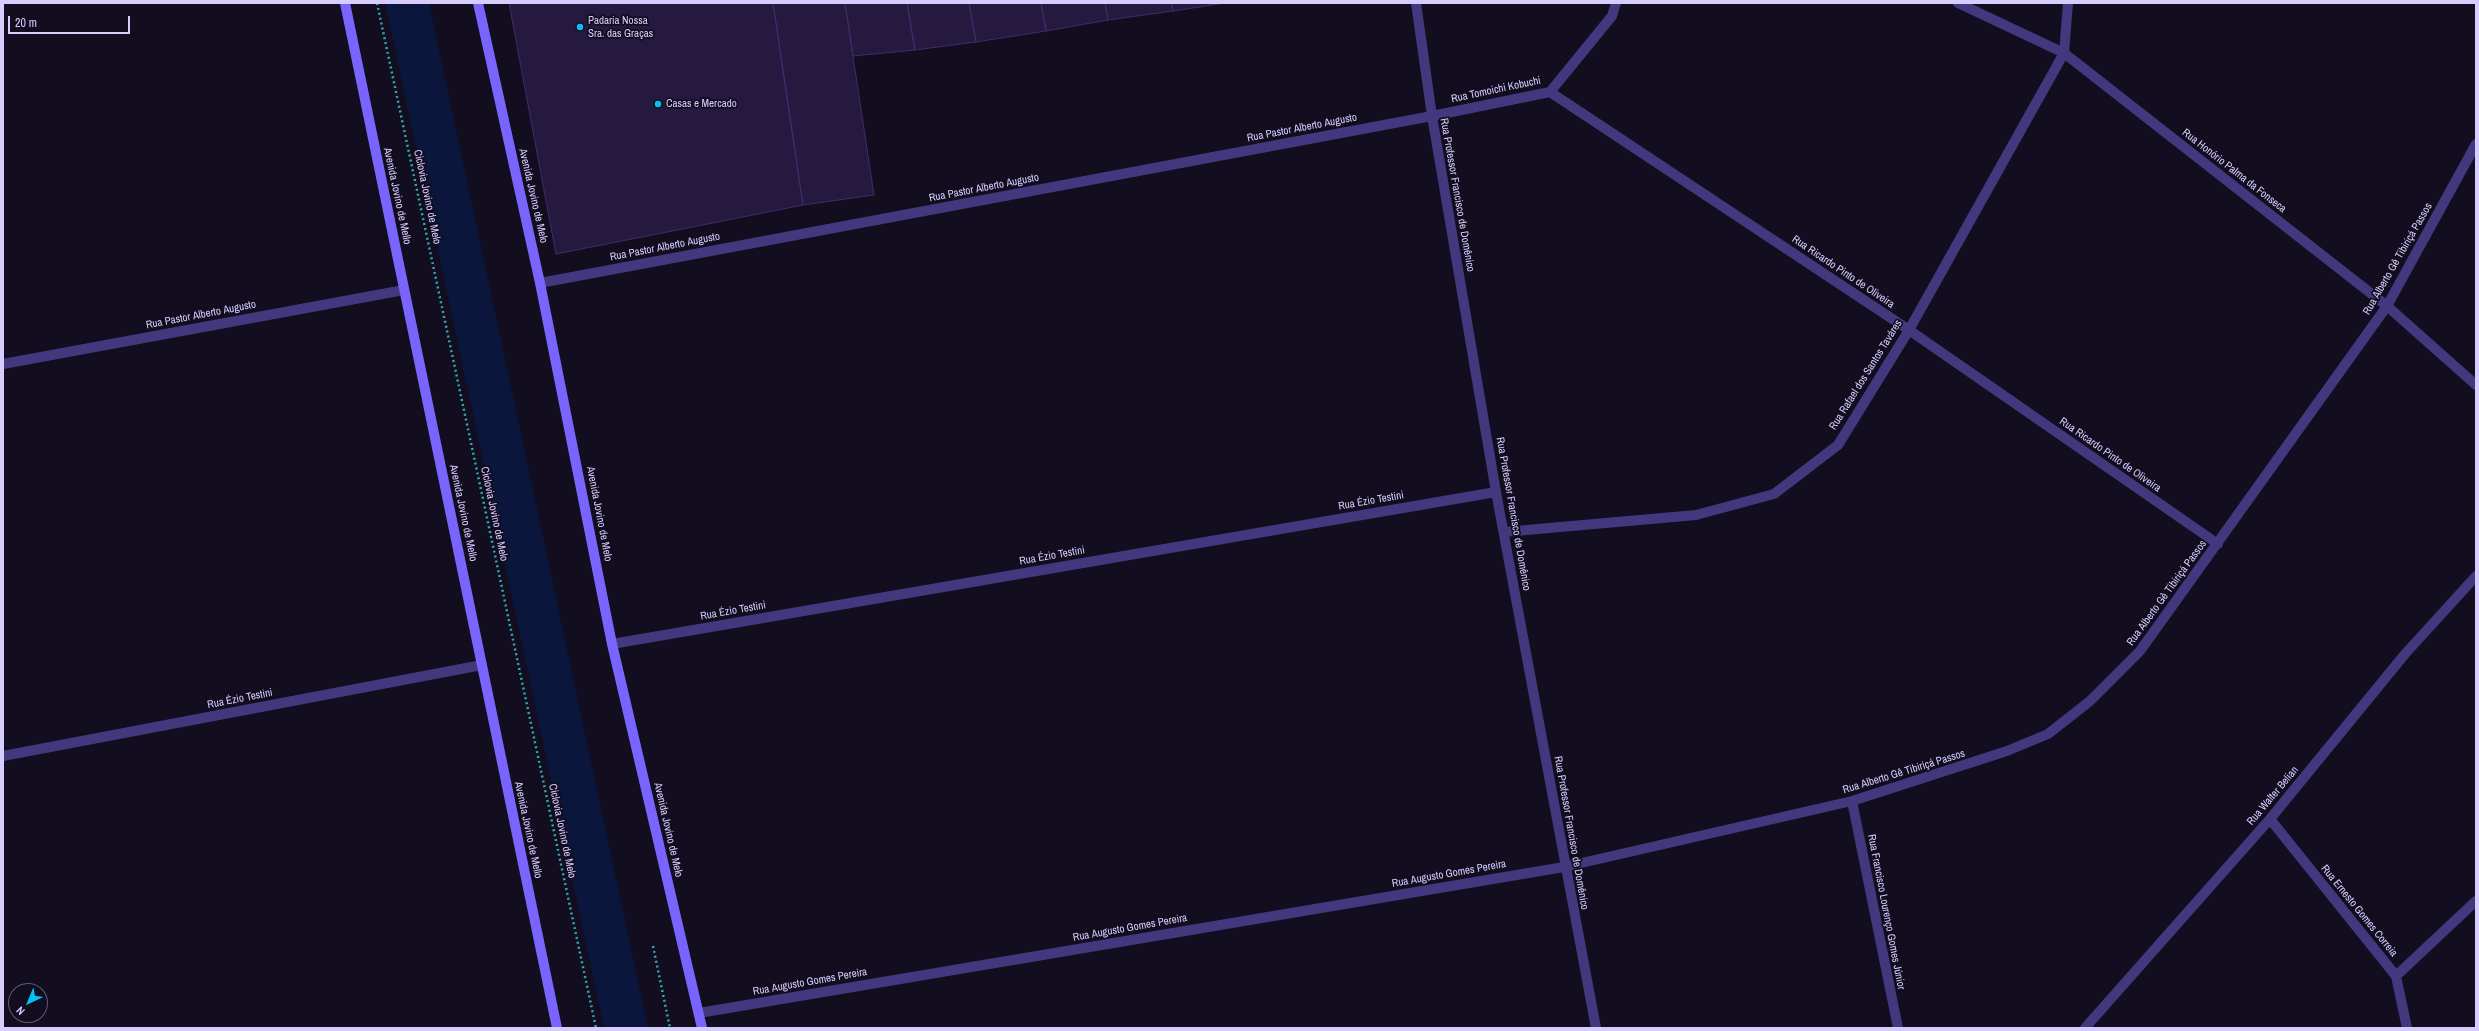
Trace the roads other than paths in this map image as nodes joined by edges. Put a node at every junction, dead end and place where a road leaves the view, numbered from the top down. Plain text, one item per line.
1 (346, 3) edge
2 (478, 3) edge
3 (1416, 3) edge
4 (1616, 3) edge
5 (1958, 3) edge
6 (2068, 3) edge
7 (2064, 53) junction
8 (1550, 92) junction
9 (1432, 116) junction
10 (2476, 144) edge
11 (540, 283) junction
12 (404, 290) junction
13 (2388, 306) junction
14 (1909, 330) junction
15 (3, 364) edge
16 (2476, 385) edge
17 (1496, 492) junction
18 (1504, 532) junction
19 (2218, 544) junction
20 (2476, 576) edge
21 (612, 644) junction
22 (482, 665) junction
23 (3, 756) edge
24 (1852, 801) junction
25 (2270, 819) junction
26 (1564, 867) junction
27 (2476, 901) edge
28 (2396, 976) junction
29 (699, 1013) junction
30 (557, 1028) edge
31 (702, 1028) edge
32 (1596, 1028) edge
33 (1898, 1028) edge
34 (2084, 1028) edge
35 (2407, 1028) edge

1 - 12 main road, Avenida Jovino de Mello
2 - 11 main road, Avenida Jovino de Melo
3 - 9 street, Rua Professor Francisco de Domênico
4 - 8 street, Rua Tomoichi Kobuchi
5 - 7 street, Rua Honório Palma da Fonseca
6 - 7 street, Rua Rafael dos Santos Taváres
7 - 13 street, Rua Honório Palma da Fonseca
7 - 14 street, Rua Rafael dos Santos Taváres
8 - 9 street, Rua Tomoichi Kobuchi
8 - 14 street, Rua Ricardo Pinto de Oliveira
9 - 11 street, Rua Pastor Alberto Augusto
9 - 17 street, Rua Professor Francisco de Domênico
10 - 13 street, Rua Alberto Gê Tibiriçá Passos
11 - 21 main road, Avenida Jovino de Melo
12 - 15 street, Rua Pastor Alberto Augusto
12 - 22 main road, Avenida Jovino de Mello
13 - 16 street, Rua Honório Palma da Fonseca
13 - 19 street, Rua Alberto Gê Tibiriçá Passos
14 - 18 street, Rua Rafael dos Santos Taváres
14 - 19 street, Rua Ricardo Pinto de Oliveira
17 - 18 street, Rua Professor Francisco de Domênico
17 - 21 street, Rua Ézio Testini
18 - 26 street, Rua Professor Francisco de Domênico
19 - 24 street, Rua Alberto Gê Tibiriçá Passos
20 - 25 street, Rua Walter Belian
21 - 29 main road, Avenida Jovino de Melo
22 - 23 street, Rua Ézio Testini
22 - 30 main road, Avenida Jovino de Mello
24 - 26 street, Rua Alberto Gê Tibiriçá Passos
24 - 33 street, Rua Francisco Lourenço Gomes Júnior
25 - 28 street, Rua Ernesto Gomes Correia
25 - 34 street, Rua Walter Belian
26 - 29 street, Rua Augusto Gomes Pereira
26 - 32 street, Rua Professor Francisco de Domênico
27 - 28 street
28 - 35 street, Rua Ernesto Gomes Correia
29 - 31 main road, Avenida Jovino de Melo

